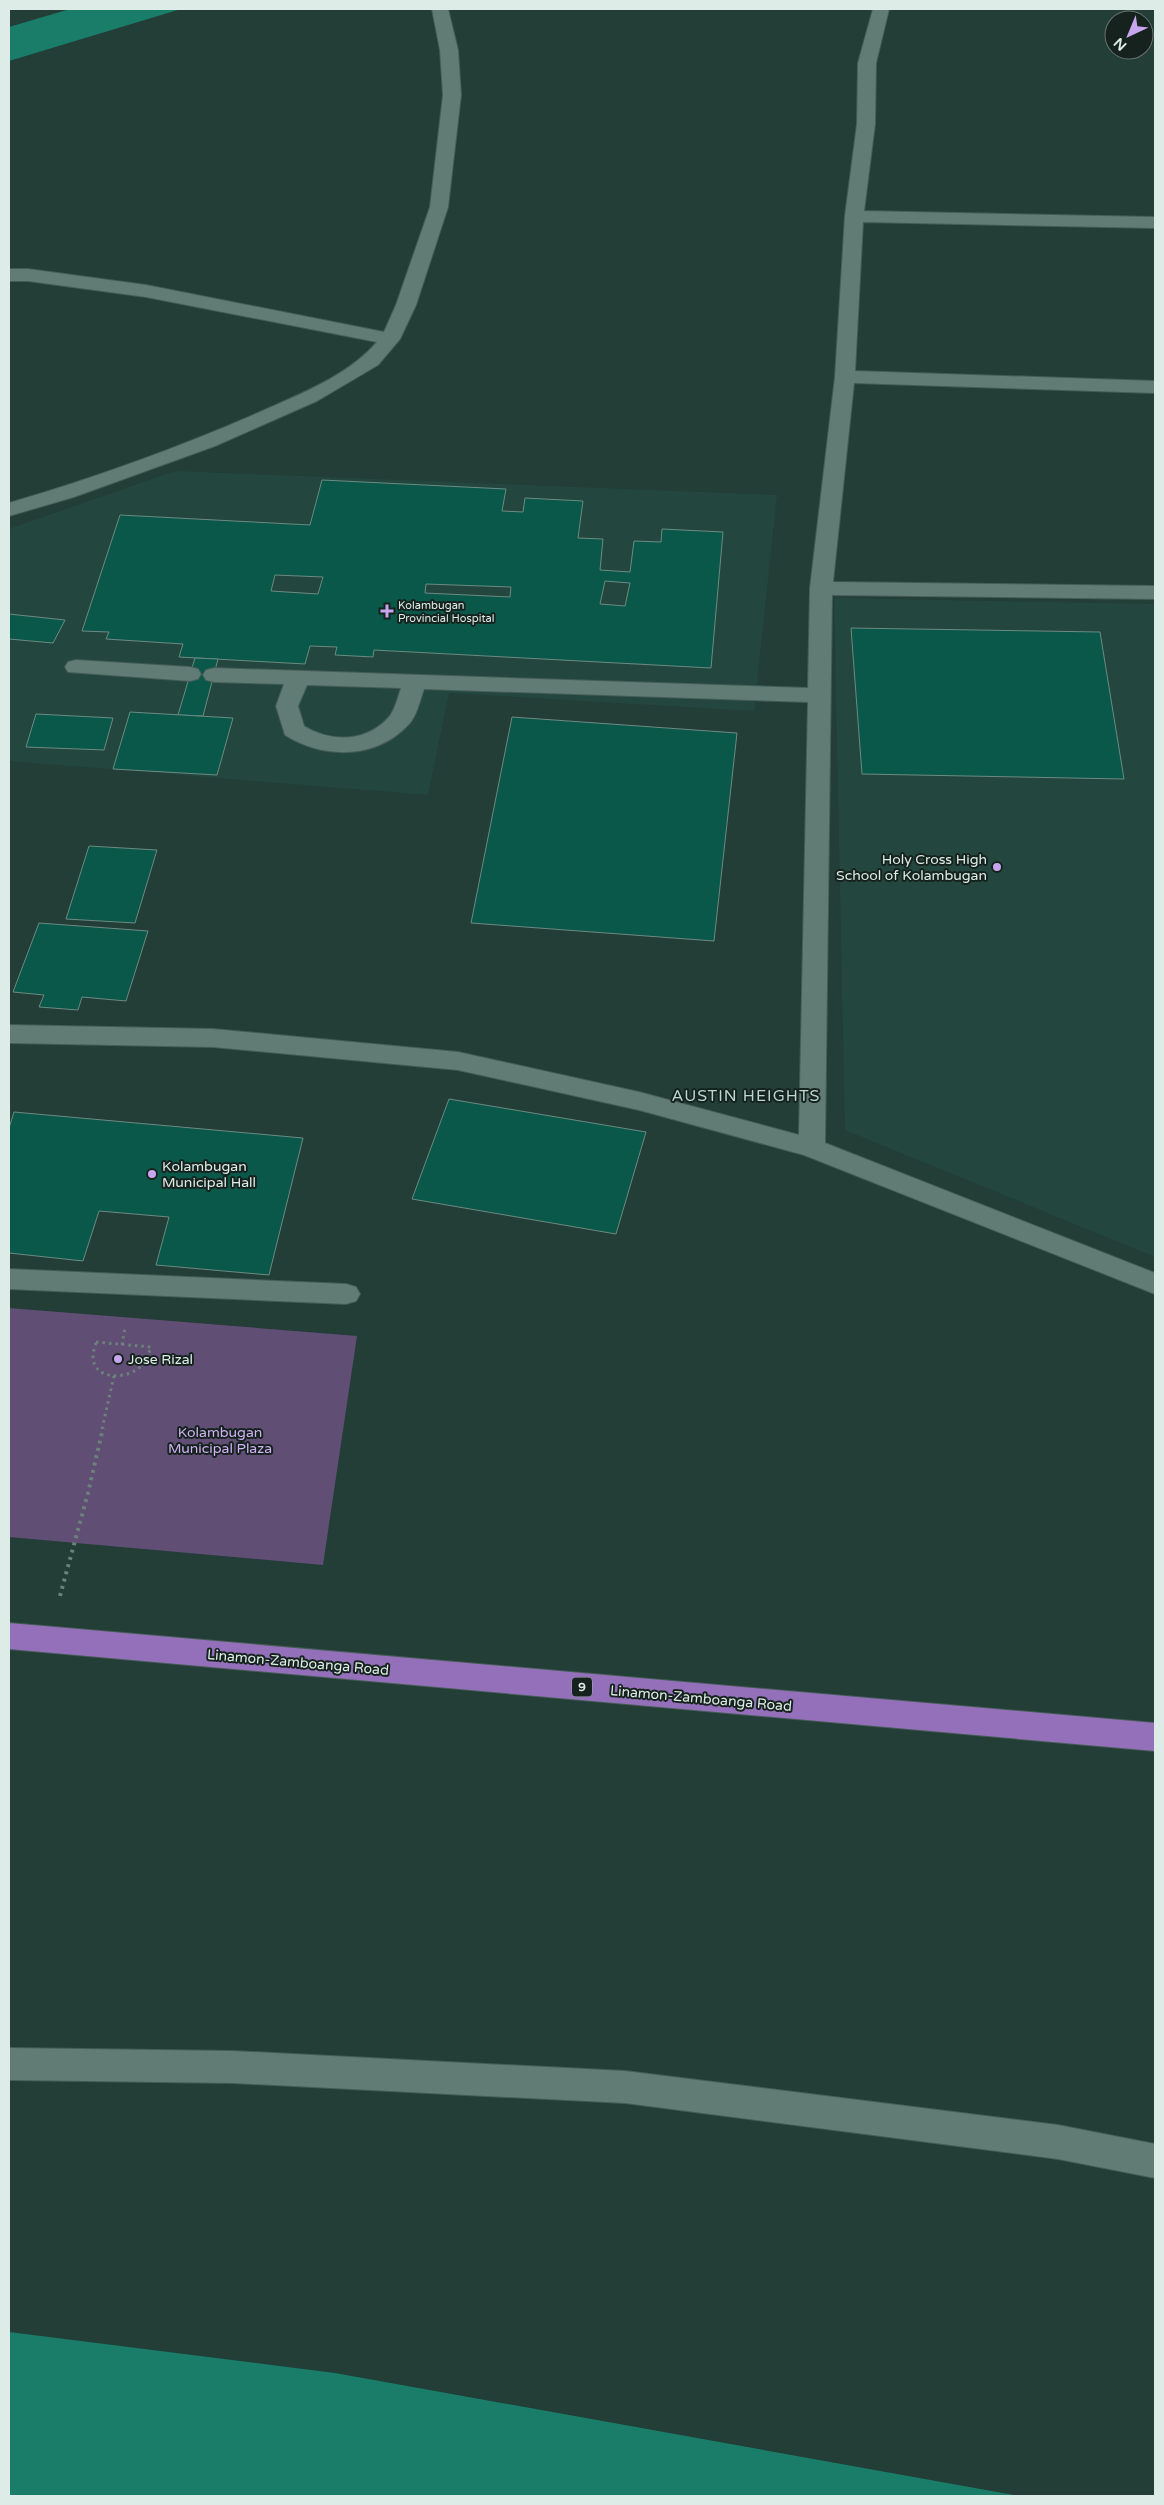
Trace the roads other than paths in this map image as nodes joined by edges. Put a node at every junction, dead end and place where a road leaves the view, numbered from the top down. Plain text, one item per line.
1 (440, 9) edge
2 (881, 9) edge
3 (854, 216) junction
4 (1155, 223) edge
5 (9, 275) edge
6 (390, 339) junction
7 (846, 377) junction
8 (1155, 387) edge
9 (9, 510) edge
10 (821, 588) junction
11 (1155, 593) edge
12 (76, 667) dead end
13 (190, 674) dead end
14 (214, 675) dead end
15 (298, 678) junction
16 (415, 682) junction
17 (819, 695) junction
18 (9, 1034) edge
19 (812, 1148) junction
20 (9, 1279) edge
21 (1155, 1284) edge
22 (346, 1294) dead end
23 (9, 1636) edge
24 (1155, 1738) edge
25 (9, 2064) edge
26 (1155, 2161) edge

1 - 6 street
2 - 3 street
3 - 4 street
3 - 7 street
5 - 6 street
6 - 9 street
7 - 8 street
7 - 10 street
10 - 11 street
10 - 17 street
12 - 13 street
14 - 15 street
15 - 16 street
15 - 16 street
16 - 17 street
17 - 19 street
18 - 19 street
19 - 21 street
20 - 22 street
23 - 24 highway, Linamon-Zamboanga Road / 9
25 - 26 street

